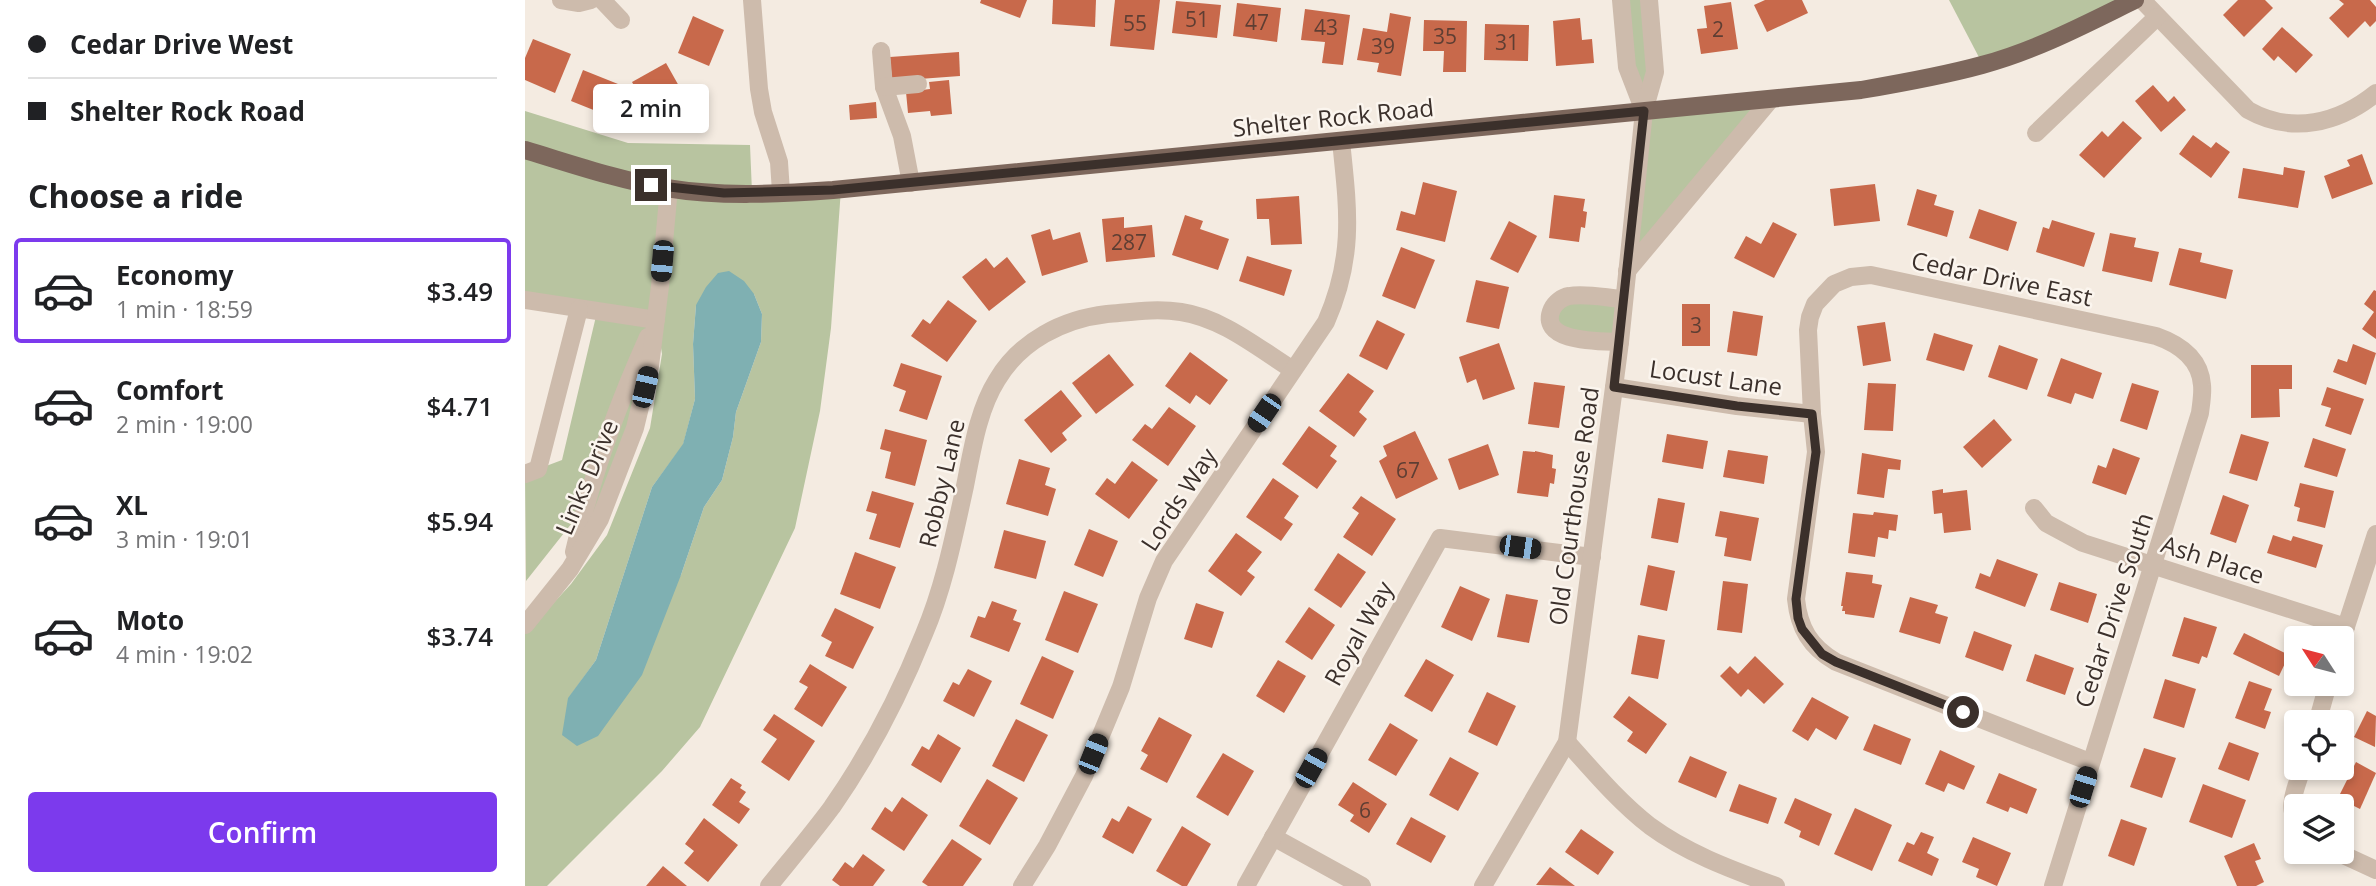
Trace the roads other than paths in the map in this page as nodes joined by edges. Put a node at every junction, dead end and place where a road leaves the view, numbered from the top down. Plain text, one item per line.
1 (561, 0) edge
2 (591, 0) edge
3 (602, 0) edge
4 (752, 0) edge
5 (1621, 0) edge
6 (1649, 0) edge
7 (2135, 0) edge
8 (2143, 0) edge
9 (2157, 17) junction
10 (621, 20) dead end
11 (881, 51) dead end
12 (918, 84) dead end
13 (884, 87) junction
14 (2376, 93) edge
15 (1771, 99) junction
16 (1644, 111) junction
17 (2036, 133) dead end
18 (1341, 141) junction
19 (525, 150) edge
20 (911, 183) junction
21 (669, 188) junction
22 (781, 192) junction
23 (1627, 271) junction
24 (1625, 299) junction
25 (525, 300) edge
26 (579, 309) junction
27 (656, 320) junction
28 (1619, 342) junction
29 (2185, 350) joint
30 (1293, 370) junction
31 (1614, 387) junction
32 (1812, 414) junction
33 (532, 472) edge
34 (2034, 508) dead end
35 (2376, 534) edge
36 (1592, 557) junction
37 (2153, 565) junction
38 (525, 625) edge
39 (2319, 626) edge
40 (2347, 626) edge
41 (1567, 742) junction
42 (2090, 762) junction
43 (1273, 837) junction
44 (2354, 860) edge
45 (2376, 870) edge
46 (1742, 880) edge
47 (769, 886) edge
48 (1022, 886) edge
49 (1246, 886) edge
50 (1362, 886) edge
51 (1483, 886) edge
52 (1776, 886) edge
53 (2053, 886) edge

1 - 2 street
3 - 10 street
4 - 22 street
5 - 16 street
6 - 16 street, Old Courthouse Road
7 - 15 main road, Shelter Rock Road
8 - 9 street
9 - 14 street
9 - 17 street
11 - 13 street
12 - 13 street
13 - 20 street
15 - 16 main road, Shelter Rock Road
15 - 23 street
16 - 18 main road, Shelter Rock Road
16 - 23 street, Old Courthouse Road
18 - 20 main road, Shelter Rock Road
18 - 30 street, Lords Way
19 - 21 main road, Shelter Rock Road
20 - 22 main road, Shelter Rock Road
21 - 22 main road, Shelter Rock Road
21 - 27 street, Links Drive
23 - 24 street, Old Courthouse Road
24 - 28 street, Old Courthouse Road
24 - 28 street
25 - 26 street
26 - 27 street
26 - 33 street
27 - 38 street, Links Drive
28 - 31 street, Old Courthouse Road
29 - 32 street, Cedar Drive East
29 - 37 street, Cedar Drive South
30 - 47 street, Robby Lane
30 - 48 street, Lords Way
31 - 32 street, Locust Lane
31 - 36 street, Old Courthouse Road
32 - 42 street
34 - 37 street, Ash Place
35 - 40 street
36 - 41 street, Old Courthouse Road
36 - 43 street, Royal Way
37 - 39 street, Ash Place
37 - 42 street, Cedar Drive South
41 - 46 street
41 - 51 street, Old Courthouse Road
42 - 53 street, Cedar Drive South
43 - 49 street, Royal Way
43 - 50 street
44 - 45 street
46 - 52 street

